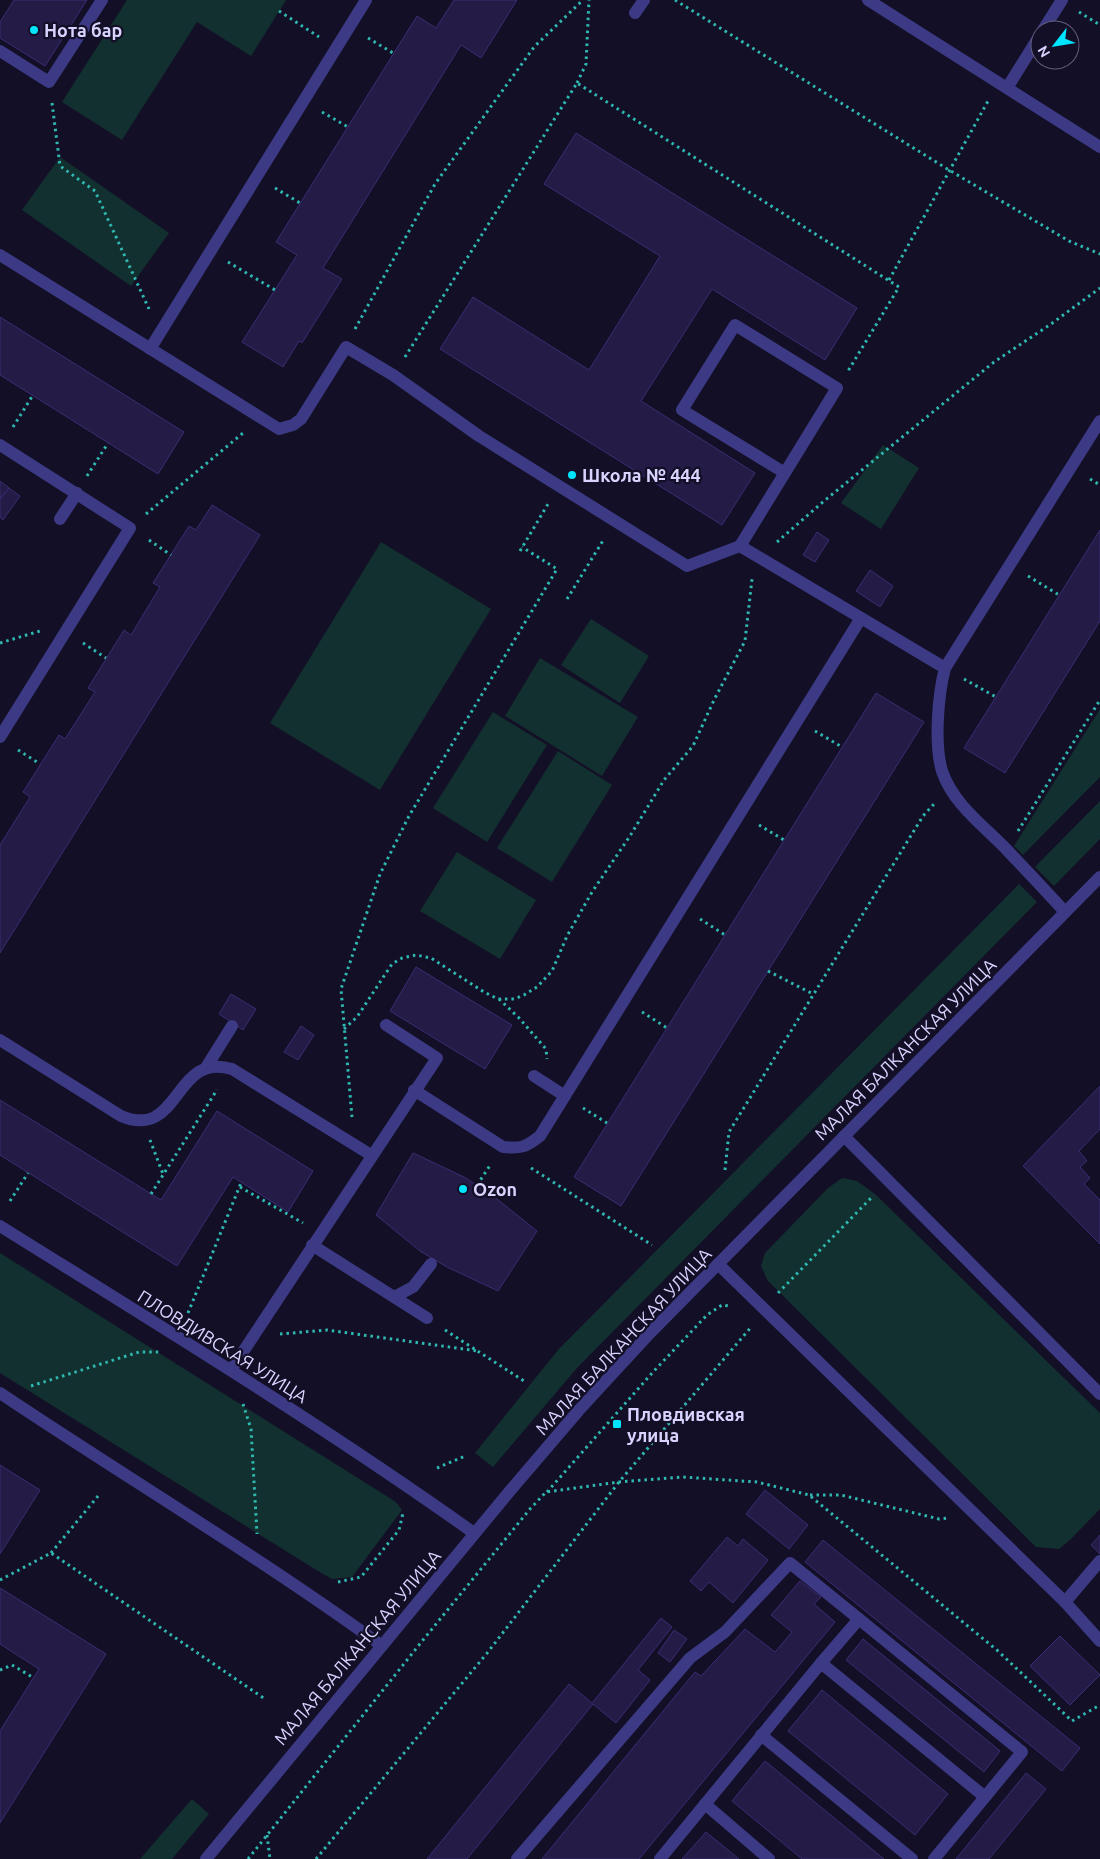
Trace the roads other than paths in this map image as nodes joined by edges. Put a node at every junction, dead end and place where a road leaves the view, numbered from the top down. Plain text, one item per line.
1 (102, 0) edge
2 (366, 0) edge
3 (644, 0) edge
4 (868, 0) edge
5 (1062, 0) edge
6 (635, 13) dead end
7 (1049, 20) edge
8 (1030, 49) edge
9 (0, 51) edge
10 (1003, 85) junction
11 (1100, 147) edge
12 (0, 255) edge
13 (150, 349) junction
14 (1100, 421) edge
15 (1, 445) edge
16 (785, 473) junction
17 (77, 493) junction
18 (60, 519) dead end
19 (740, 546) junction
20 (861, 618) junction
21 (945, 668) junction
22 (0, 737) edge
23 (1100, 877) edge
24 (1065, 912) junction
25 (386, 1025) dead end
26 (232, 1026) dead end
27 (0, 1040) edge
28 (207, 1066) junction
29 (534, 1076) dead end
30 (414, 1090) junction
31 (564, 1096) junction
32 (844, 1136) junction
33 (371, 1155) junction
34 (0, 1226) edge
35 (312, 1245) junction
36 (431, 1264) dead end
37 (718, 1264) junction
38 (394, 1297) junction
39 (427, 1318) road end
40 (231, 1370) junction
41 (1100, 1394) edge
42 (4, 1395) edge
43 (474, 1534) junction
44 (1100, 1561) edge
45 (1065, 1602) junction
46 (859, 1619) junction
47 (1100, 1641) edge
48 (382, 1646) junction
49 (821, 1662) junction
50 (761, 1735) junction
51 (985, 1796) junction
52 (705, 1804) junction
53 (206, 1859) edge
54 (517, 1859) edge
55 (660, 1859) edge
56 (770, 1859) edge
57 (912, 1859) edge
58 (934, 1859) edge

1 - 9 street
2 - 13 street
3 - 6 street
4 - 10 street
5 - 7 street
8 - 10 street
10 - 11 street
12 - 13 street
13 - 19 street
14 - 21 street
15 - 17 street
16 - 16 street
16 - 19 street
17 - 18 street
17 - 22 street
19 - 20 street
20 - 21 street
20 - 31 street
21 - 24 street
23 - 24 street, МАЛАЯ БАЛКАНСКАЯ УЛИЦА
24 - 32 street, МАЛАЯ БАЛКАНСКАЯ УЛИЦА
25 - 30 street
26 - 28 street
27 - 28 street
28 - 33 street
29 - 31 street
30 - 31 street
30 - 33 street
32 - 37 street, МАЛАЯ БАЛКАНСКАЯ УЛИЦА
32 - 41 street
33 - 35 street
34 - 40 street, ПЛОВДИВСКАЯ УЛИЦА
35 - 38 street
35 - 40 street
36 - 38 street
37 - 43 street, МАЛАЯ БАЛКАНСКАЯ УЛИЦА
37 - 45 street
38 - 39 street
40 - 43 street, ПЛОВДИВСКАЯ УЛИЦА
42 - 48 street
43 - 48 street, МАЛАЯ БАЛКАНСКАЯ УЛИЦА
44 - 45 street
45 - 47 street
46 - 49 street
46 - 51 street
46 - 54 street
48 - 53 street, МАЛАЯ БАЛКАНСКАЯ УЛИЦА
49 - 50 street
49 - 51 street
50 - 52 street
50 - 57 street
51 - 58 street
52 - 55 street
52 - 56 street

